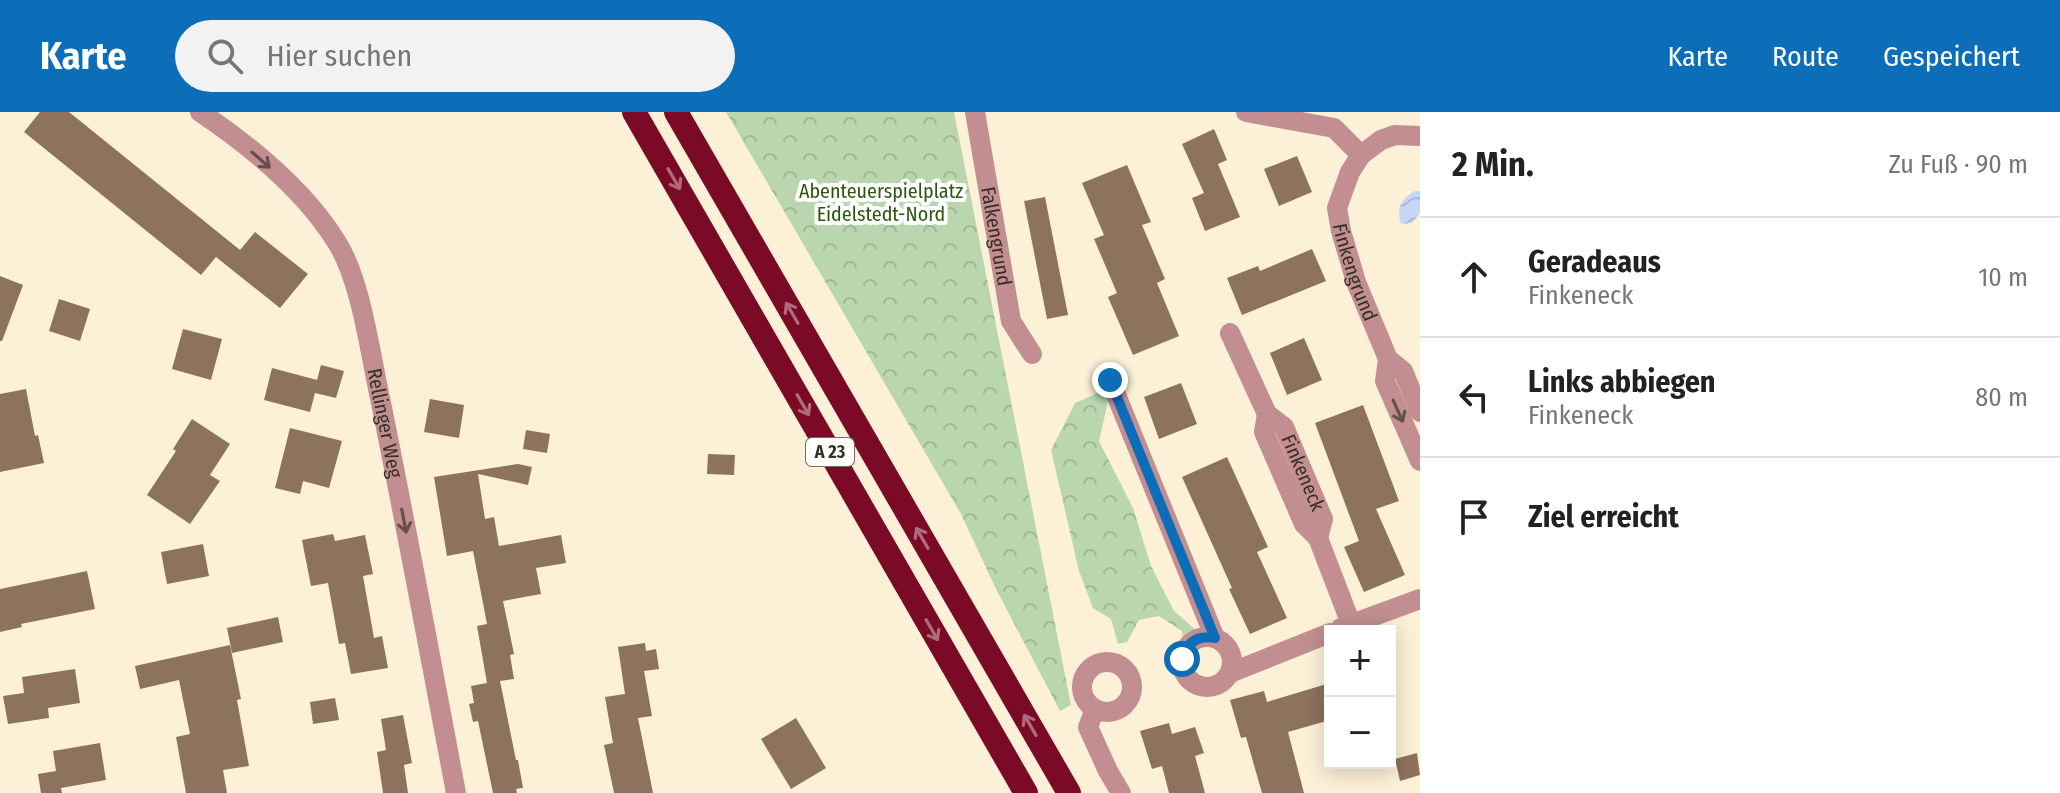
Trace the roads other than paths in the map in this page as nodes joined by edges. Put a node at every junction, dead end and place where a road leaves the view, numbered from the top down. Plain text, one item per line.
1 (200, 112) edge
2 (634, 112) edge
3 (676, 112) edge
4 (975, 112) edge
5 (1246, 112) edge
6 (1420, 136) edge
7 (1361, 155) junction
8 (1230, 333) dead end
9 (1032, 354) dead end
10 (1388, 359) junction
11 (1110, 380) dead end
12 (1420, 412) edge
13 (1420, 461) edge
14 (1420, 599) edge
15 (1337, 625) edge
16 (1349, 625) edge
17 (1324, 635) edge
18 (1215, 638) junction
19 (1230, 673) junction
20 (1095, 709) dead end
21 (456, 793) edge
22 (1026, 793) edge
23 (1069, 793) edge
24 (1121, 793) edge

1 -> 21 street, Rellinger Weg
2 -> 22 highway, A 23
23 -> 3 highway, A 23
4 - 9 street, Falkengrund
5 - 7 street
6 - 7 street
7 - 10 street, Finkengrund
8 - 15 street, Finkeneck
10 - 12 street, Finkengrund
10 -> 13 street, Finkengrund
11 - 18 street
14 - 16 street
17 - 19 street
18 - 19 street
18 - 19 street
20 - 24 street

